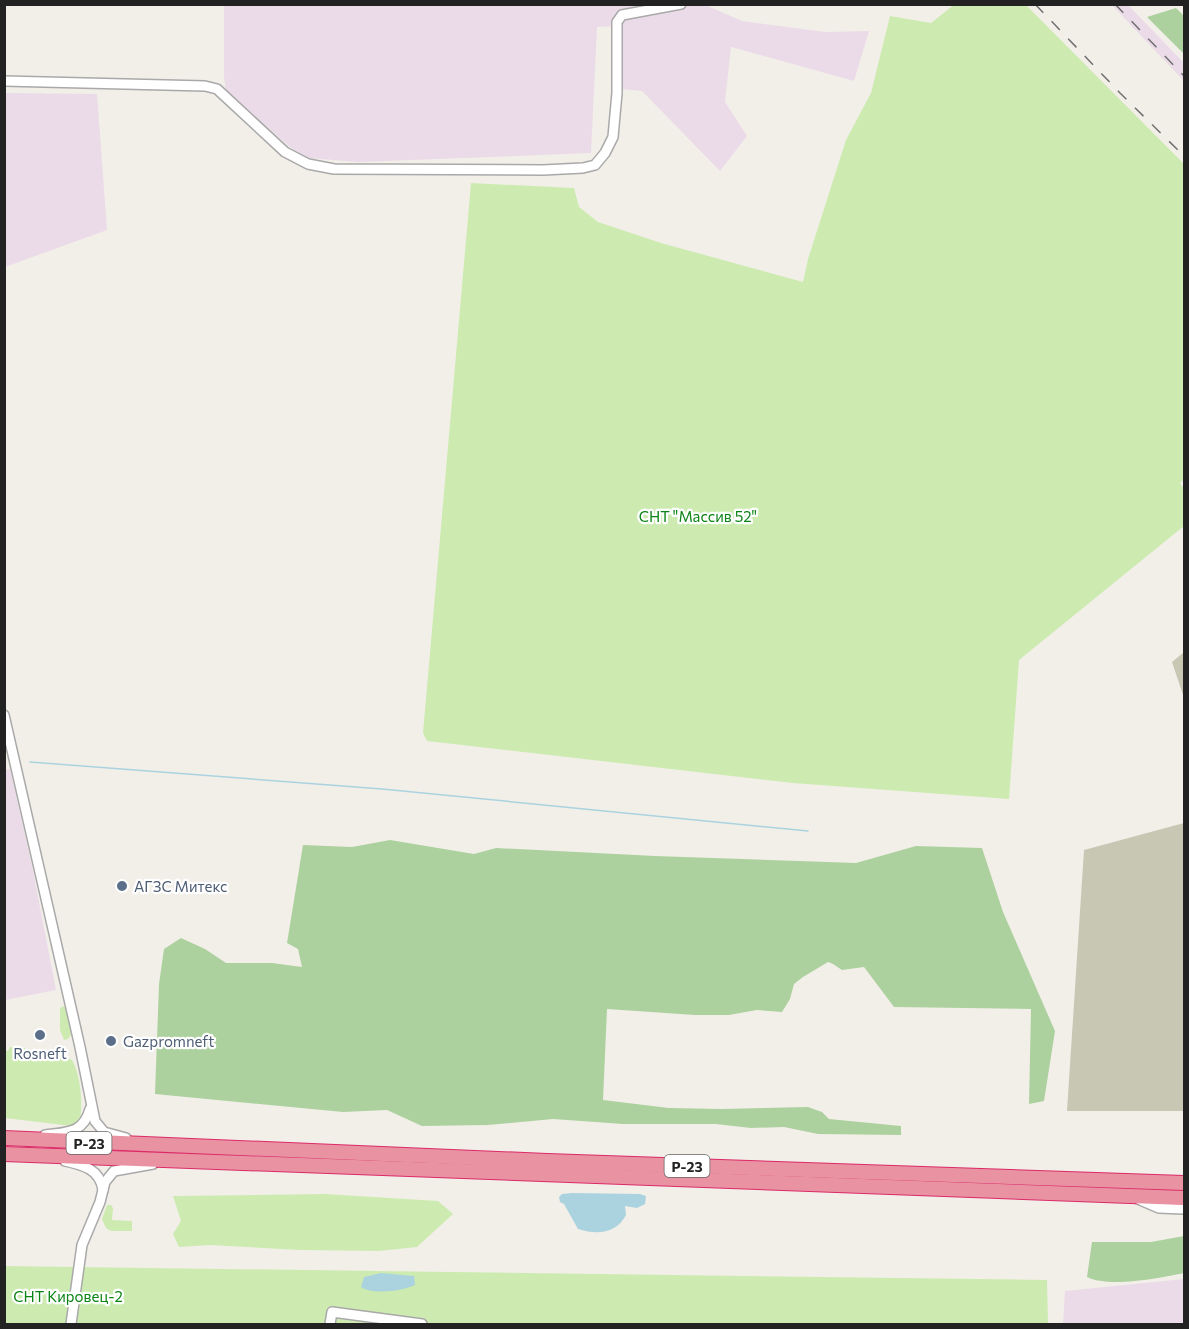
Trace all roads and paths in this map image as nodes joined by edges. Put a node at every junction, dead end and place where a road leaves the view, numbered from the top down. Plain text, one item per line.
1 (681, 4) edge
2 (4, 81) edge
3 (4, 715) edge
4 (91, 1107) junction
5 (11, 1138) edge
6 (159, 1145) junction
7 (4, 1154) edge
8 (40, 1155) junction
9 (171, 1161) junction
10 (1185, 1183) edge
11 (103, 1193) junction
12 (1136, 1198) junction
13 (1185, 1198) edge
14 (1185, 1209) edge
15 (71, 1324) edge
16 (330, 1324) edge
17 (422, 1324) edge

1 - 2 street
3 - 4 street
4 - 5 street
4 - 6 street
5 - 6 highway, Р-23
6 - 10 highway, Р-23
7 - 8 highway, Р-23
8 - 9 highway, Р-23
8 - 11 street
9 - 11 street
9 - 12 highway, Р-23
11 - 15 street
12 - 13 highway, Р-23
12 - 14 street
16 - 17 street

